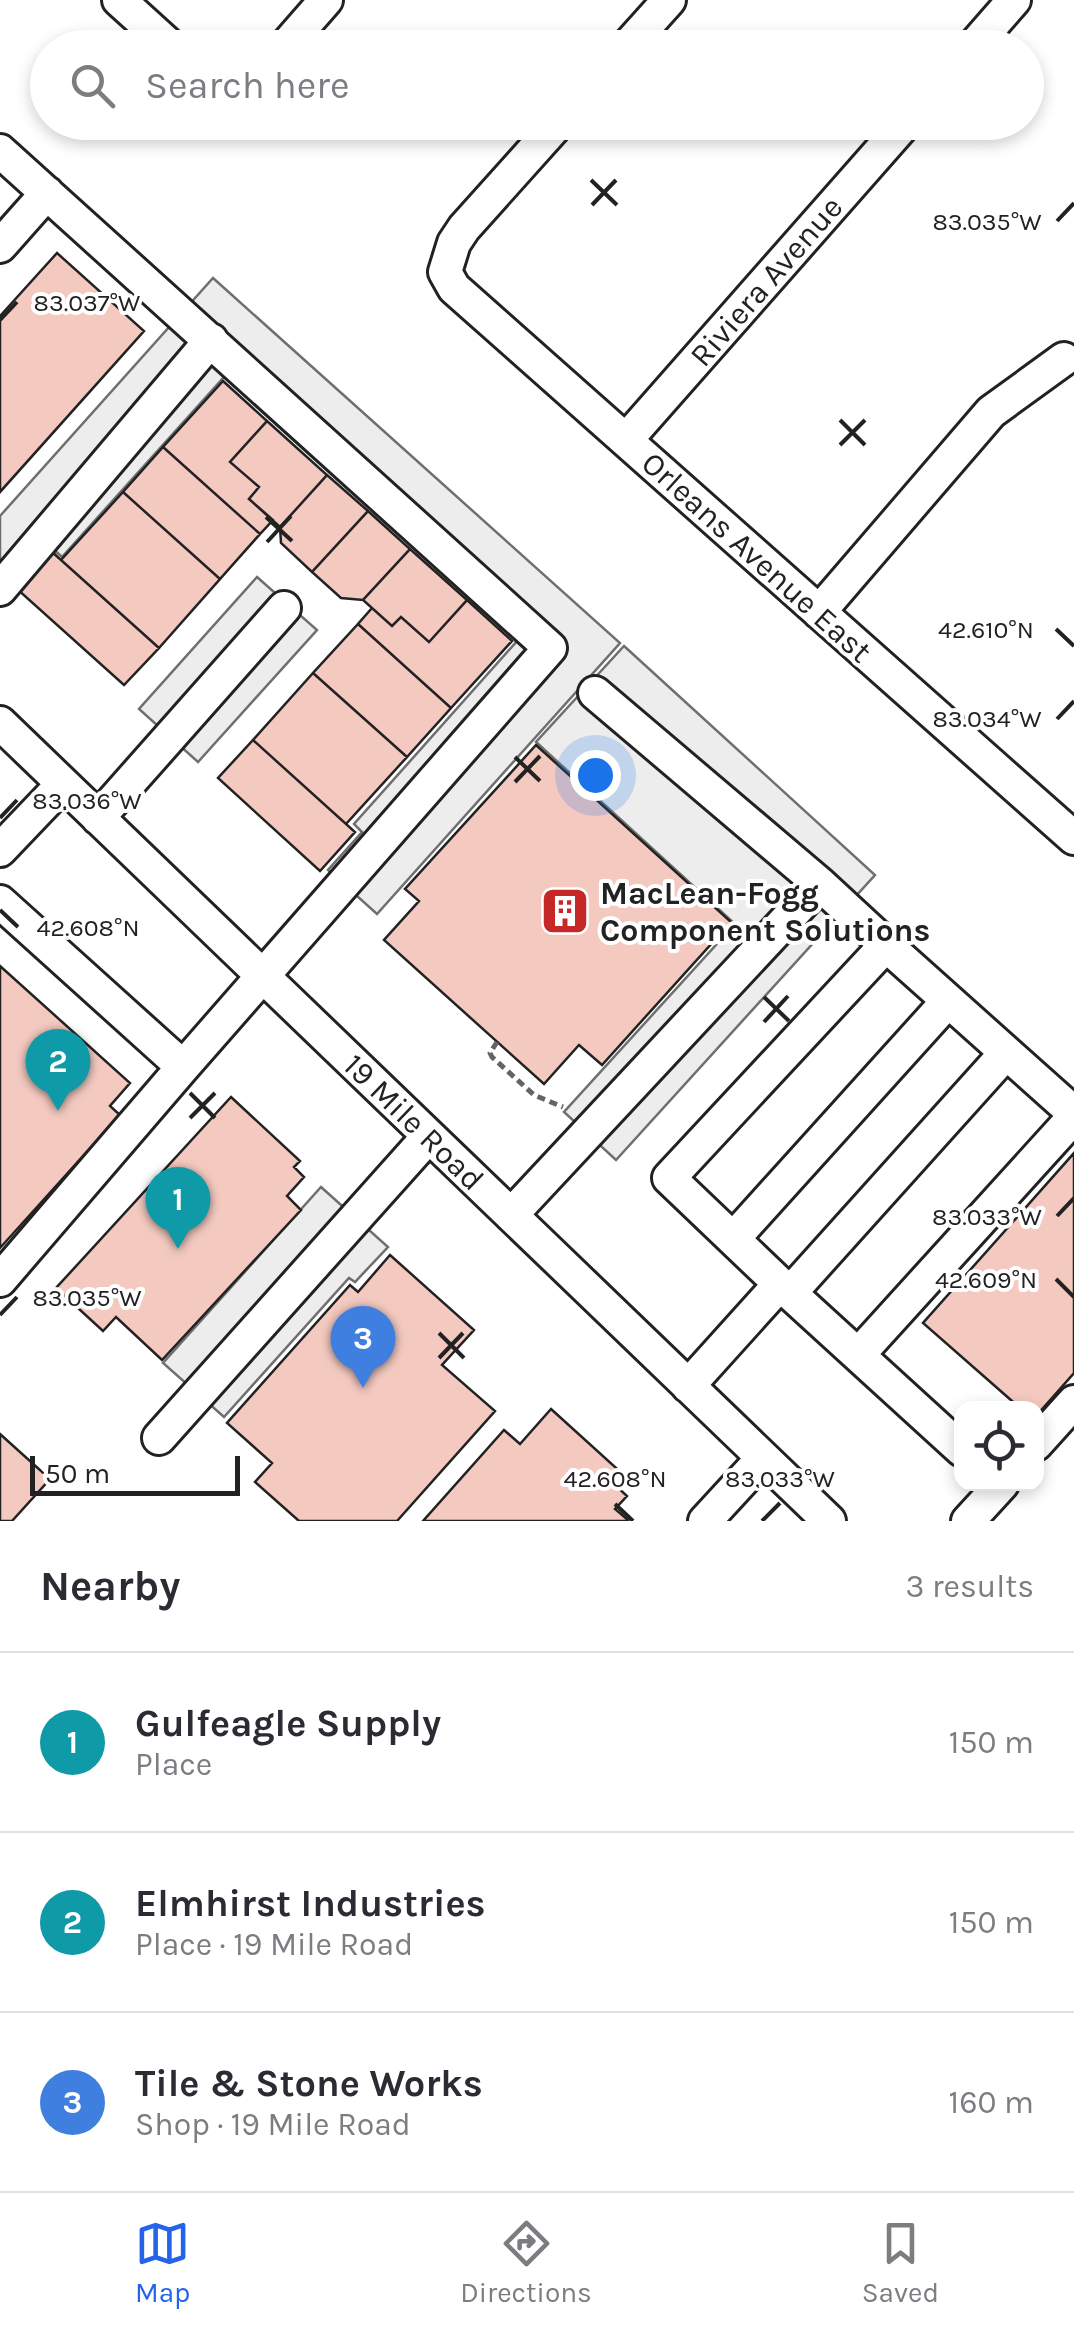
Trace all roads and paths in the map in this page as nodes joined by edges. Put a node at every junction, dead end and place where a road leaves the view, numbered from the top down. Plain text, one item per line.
1 (119, 0) edge
2 (326, 0) edge
3 (669, 0) edge
4 (1014, 0) edge
5 (152, 30) edge
6 (300, 30) edge
7 (642, 30) edge
8 (988, 30) edge
9 (543, 140) edge
10 (890, 140) edge
11 (0, 151) edge
12 (47, 192) junction
13 (0, 246) edge
14 (210, 340) junction
15 (1064, 359) dead end
16 (626, 440) junction
17 (0, 590) edge
18 (284, 608) dead end
19 (819, 612) junction
20 (594, 693) dead end
21 (0, 723) edge
22 (63, 784) junction
23 (98, 818) junction
24 (1070, 827) edge
25 (0, 850) edge
26 (820, 884) junction
27 (0, 902) edge
28 (886, 945) junction
29 (263, 976) junction
30 (948, 1001) junction
31 (497, 1042) dead end
32 (1006, 1053) junction
33 (183, 1067) junction
34 (563, 1106) dead end
35 (1074, 1115) edge
36 (429, 1136) junction
37 (511, 1215) junction
38 (733, 1239) junction
39 (0, 1280) edge
40 (785, 1288) junction
41 (858, 1355) junction
42 (688, 1386) junction
43 (1074, 1402) edge
44 (1044, 1435) edge
45 (159, 1438) dead end
46 (954, 1443) edge
47 (764, 1458) junction
48 (995, 1491) edge
49 (976, 1518) edge
50 (822, 1519) edge
51 (705, 1521) edge

1 - 5 street
2 - 6 street
3 - 7 street
4 - 8 street
9 - 16 street, Orleans Avenue East
10 - 16 street, Riviera Avenue
11 - 12 street
12 - 13 street
12 - 14 street
14 - 17 street
14 - 29 street
15 - 19 street
16 - 19 street, Orleans Avenue East
18 - 23 street
19 - 24 street, Orleans Avenue East
20 - 26 street
21 - 22 street, 19 Mile Road
22 - 23 street, 19 Mile Road
22 - 25 street
23 - 29 street, 19 Mile Road
26 - 28 street
26 - 37 street
27 - 33 street
28 - 30 street
28 - 38 street
29 - 33 street
29 - 36 street, 19 Mile Road
30 - 32 street
30 - 38 street
31 - 34 path
32 - 35 street
32 - 40 street
33 - 39 street
35 - 41 street
36 - 37 street, 19 Mile Road
36 - 45 street
37 - 42 street, 19 Mile Road
38 - 40 street
40 - 41 street
40 - 42 street
41 - 46 street
42 - 47 street, 19 Mile Road
43 - 44 street
47 - 50 street, 19 Mile Road
47 - 51 street
48 - 49 street

